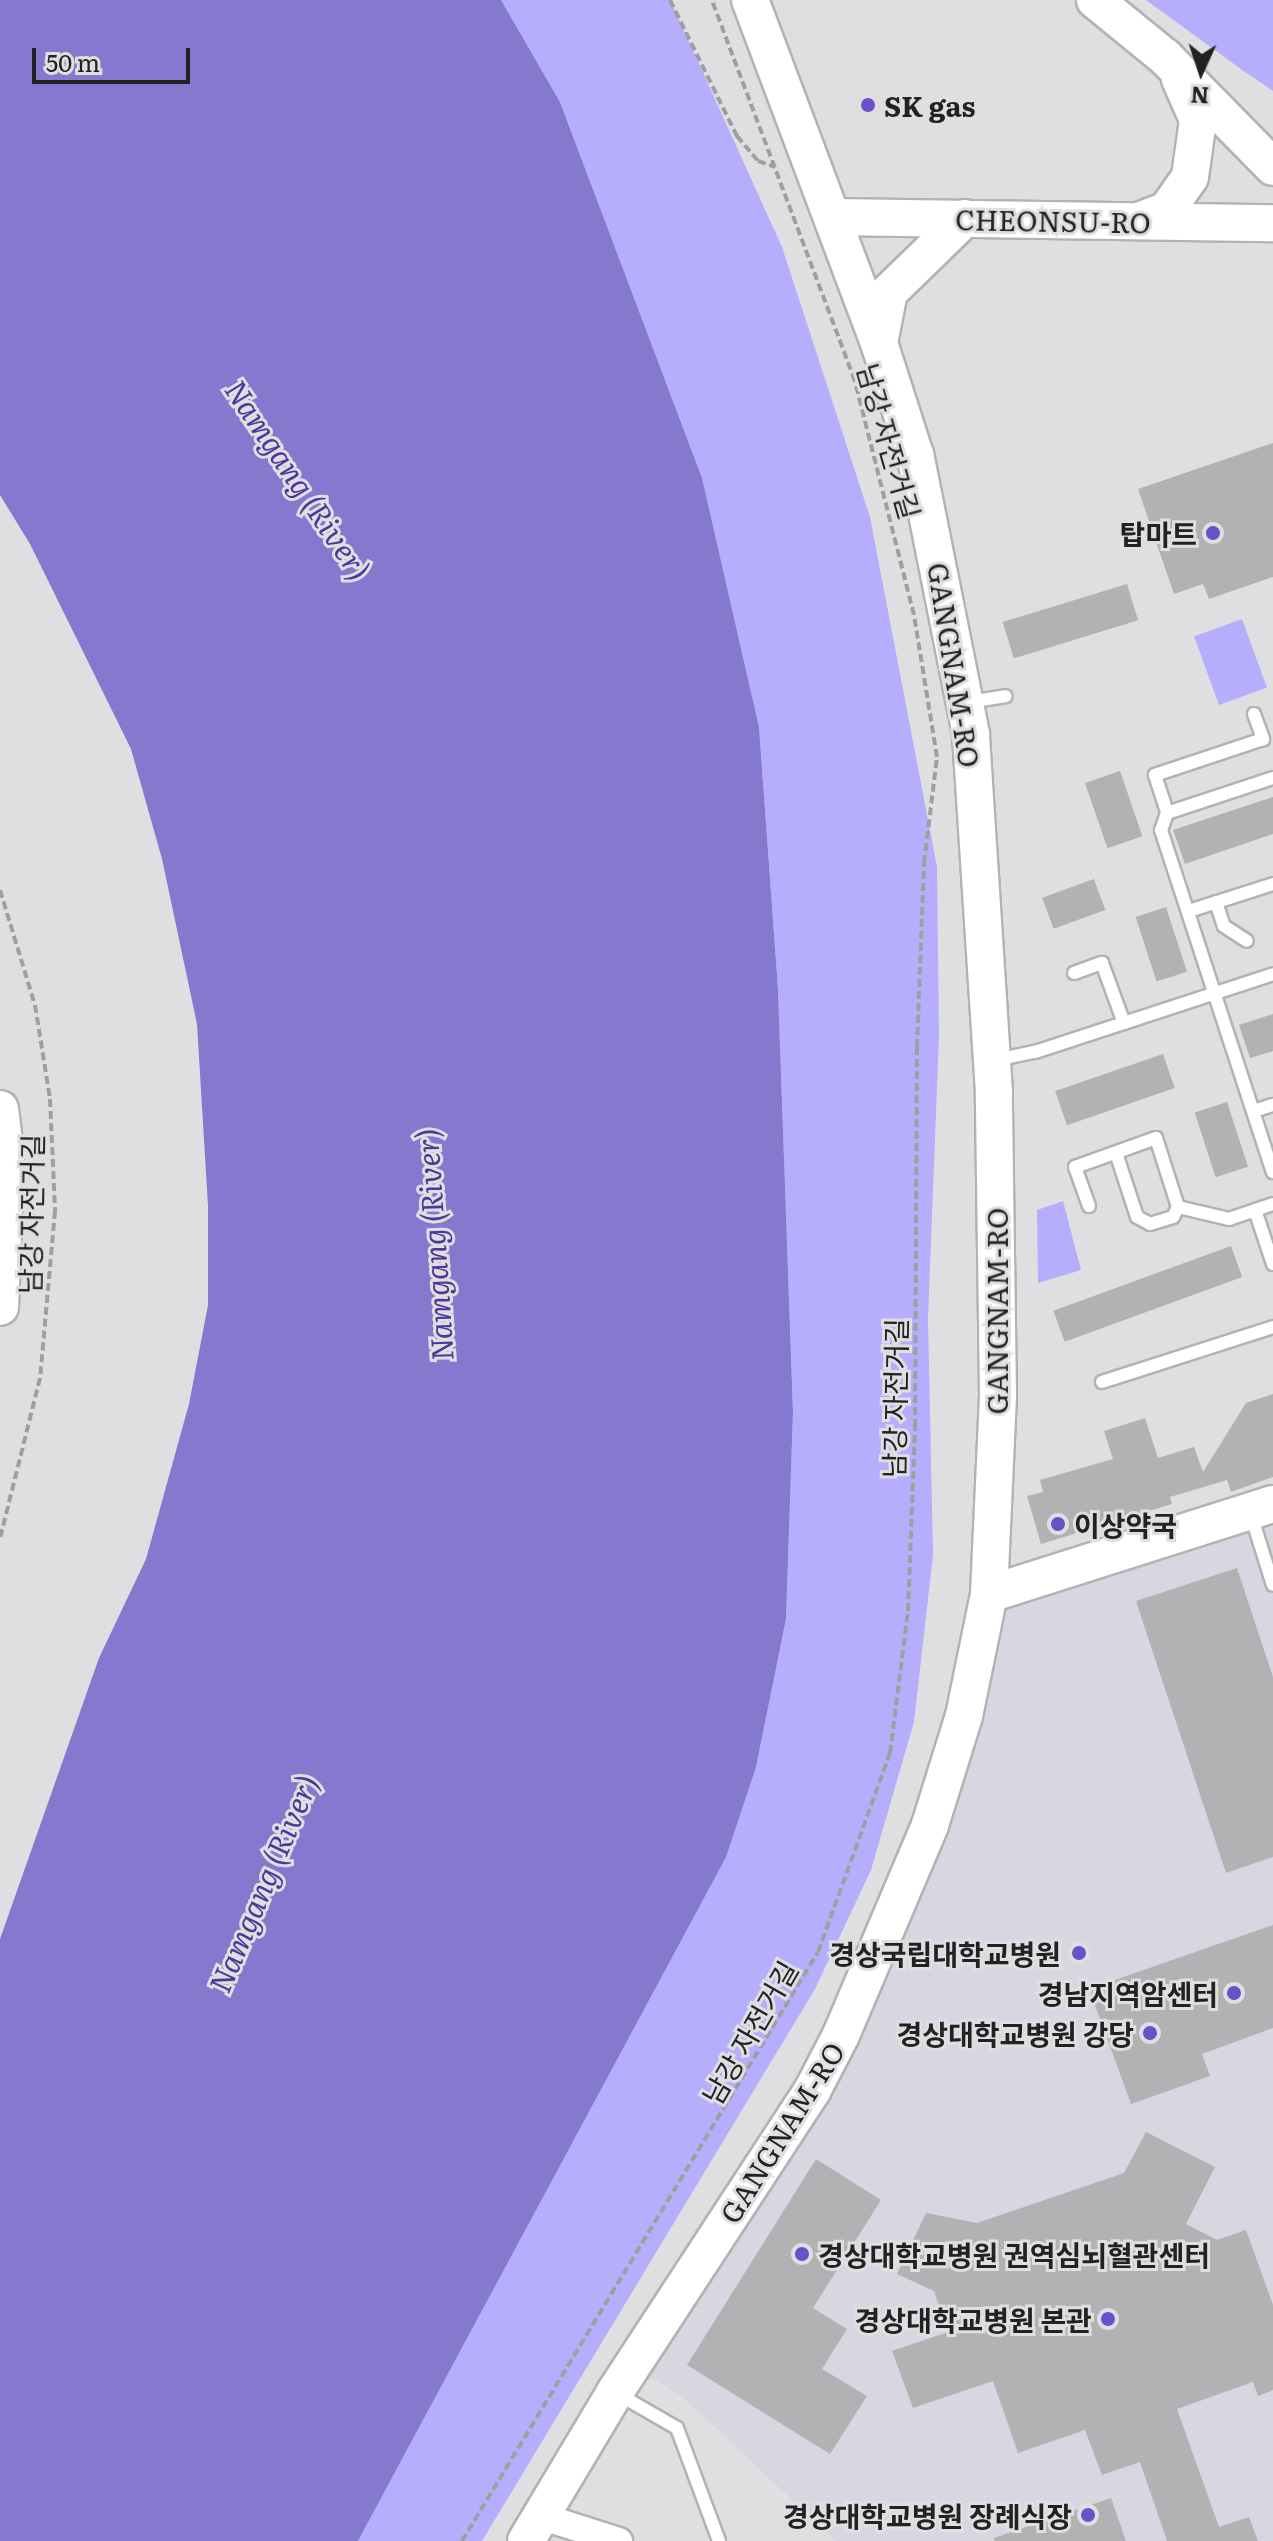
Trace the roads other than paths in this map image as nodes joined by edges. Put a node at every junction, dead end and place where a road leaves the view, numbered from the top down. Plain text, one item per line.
1 (750, 0) edge
2 (1095, 0) edge
3 (1165, 57) junction
4 (1273, 135) edge
5 (1273, 167) edge
6 (833, 217) junction
7 (965, 218) junction
8 (1135, 222) junction
9 (1273, 223) edge
10 (879, 343) junction
11 (1006, 696) dead end
12 (966, 703) junction
13 (1254, 714) dead end
14 (1273, 778) edge
15 (1167, 813) junction
16 (1273, 884) edge
17 (1216, 902) junction
18 (1189, 911) junction
19 (1247, 941) dead end
20 (1074, 973) dead end
21 (1273, 974) edge
22 (1217, 993) junction
23 (1124, 1023) junction
24 (992, 1060) junction
25 (1273, 1105) edge
26 (0, 1109) edge
27 (1254, 1111) junction
28 (1116, 1153) junction
29 (3, 1158) edge
30 (1273, 1172) edge
31 (1273, 1204) edge
32 (1089, 1206) dead end
33 (1178, 1207) junction
34 (1255, 1210) junction
35 (1273, 1264) edge
36 (0, 1307) edge
37 (1273, 1327) edge
38 (1102, 1382) dead end
39 (1261, 1508) edge
40 (1273, 1585) edge
41 (989, 1594) junction
42 (615, 2392) junction
43 (533, 2528) edge
44 (619, 2541) edge
45 (719, 2541) edge

1 - 6 street, GANGNAM-RO
2 - 3 street
3 - 4 street
3 - 5 street
3 - 8 street
6 - 7 street, CHEONSU-RO
6 - 10 street, GANGNAM-RO
7 - 8 street, CHEONSU-RO
7 - 10 street
8 - 9 street, CHEONSU-RO
10 - 12 street, GANGNAM-RO
11 - 12 lane
12 - 24 street, GANGNAM-RO
13 - 15 lane
14 - 15 lane
15 - 18 lane
16 - 17 lane
17 - 18 lane
17 - 19 lane
18 - 22 lane
20 - 23 lane
21 - 22 lane
22 - 23 lane
22 - 27 lane
23 - 24 lane
24 - 41 street, GANGNAM-RO
25 - 27 lane
26 - 29 street
27 - 30 lane
28 - 32 lane
28 - 33 lane
28 - 33 lane
29 - 36 street
31 - 34 lane
33 - 34 lane
34 - 35 lane
37 - 38 lane
39 - 40 lane
39 - 41 street
41 - 42 street, GANGNAM-RO
42 - 43 street, GANGNAM-RO
42 - 45 lane
43 - 44 street

